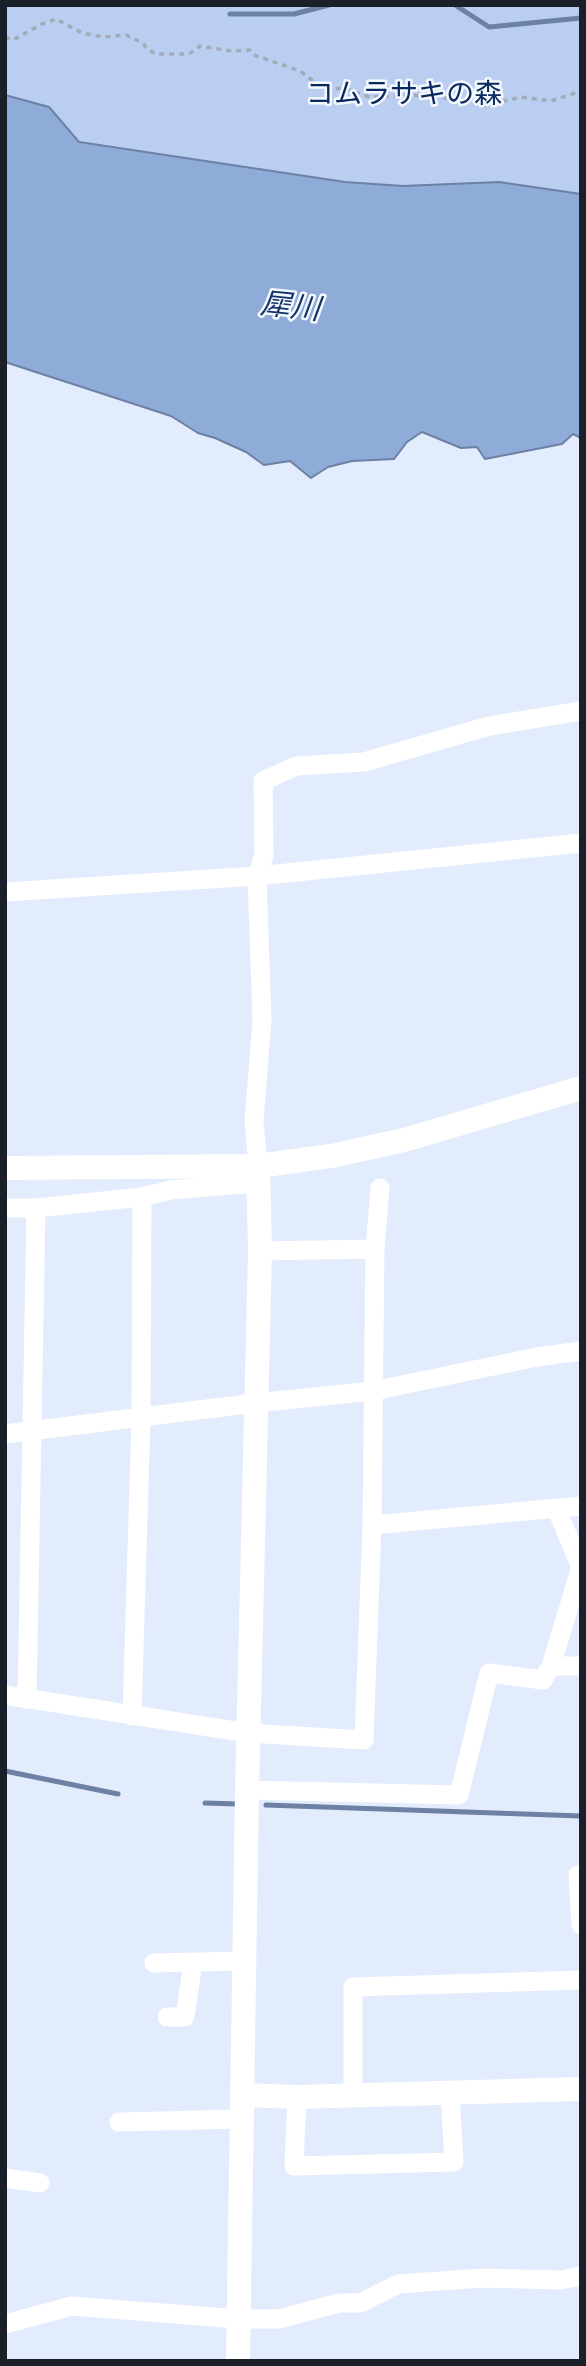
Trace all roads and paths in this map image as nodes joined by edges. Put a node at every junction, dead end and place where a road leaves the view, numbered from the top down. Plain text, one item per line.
1 (5, 37) edge
2 (581, 91) edge
3 (581, 711) edge
4 (581, 843) edge
5 (257, 876) junction
6 (5, 892) edge
7 (581, 1088) edge
8 (5, 1168) edge
9 (257, 1174) junction
10 (380, 1188) dead end
11 (142, 1197) junction
12 (5, 1208) edge
13 (36, 1208) junction
14 (375, 1248) junction
15 (260, 1251) junction
16 (581, 1352) edge
17 (373, 1391) junction
18 (255, 1403) junction
19 (141, 1418) junction
20 (32, 1431) junction
21 (5, 1434) edge
22 (581, 1506) edge
23 (556, 1508) junction
24 (372, 1525) junction
25 (581, 1567) edge
26 (551, 1666) junction
27 (581, 1666) edge
28 (5, 1695) edge
29 (27, 1699) junction
30 (132, 1716) junction
31 (248, 1733) junction
32 (247, 1790) junction
33 (581, 1875) edge
34 (581, 1925) edge
35 (244, 1961) junction
36 (193, 1962) junction
37 (154, 1964) dead end
38 (581, 1980) edge
39 (167, 2017) dead end
40 (581, 2089) edge
41 (450, 2093) junction
42 (353, 2095) junction
43 (297, 2097) junction
44 (241, 2107) junction
45 (119, 2122) dead end
46 (5, 2178) edge
47 (40, 2183) dead end
48 (581, 2276) edge
49 (239, 2319) junction
50 (5, 2324) edge
51 (238, 2361) edge

1 - 2 path
3 - 5 street
4 - 5 street
5 - 6 street
5 - 9 street
7 - 9 street
8 - 9 street
9 - 11 street
9 - 15 street
10 - 14 street
11 - 13 street
11 - 19 street
12 - 13 street
13 - 20 street
14 - 15 street
14 - 17 street
15 - 18 street
16 - 17 street
17 - 18 street
17 - 24 street
18 - 19 street
18 - 31 street
19 - 20 street
19 - 30 street
20 - 21 street
20 - 29 street
22 - 23 street
23 - 24 street
23 - 25 street
24 - 31 street
25 - 26 street
26 - 27 street
26 - 32 street
28 - 29 street
29 - 30 street
30 - 31 street
31 - 32 street
32 - 35 street
33 - 34 street
35 - 36 street
35 - 44 street
36 - 37 street
36 - 39 street
38 - 42 street
40 - 41 street
41 - 42 street
41 - 43 street
42 - 43 street
43 - 44 street
44 - 45 street
44 - 49 street
46 - 47 street
48 - 49 street
49 - 50 street
49 - 51 street

